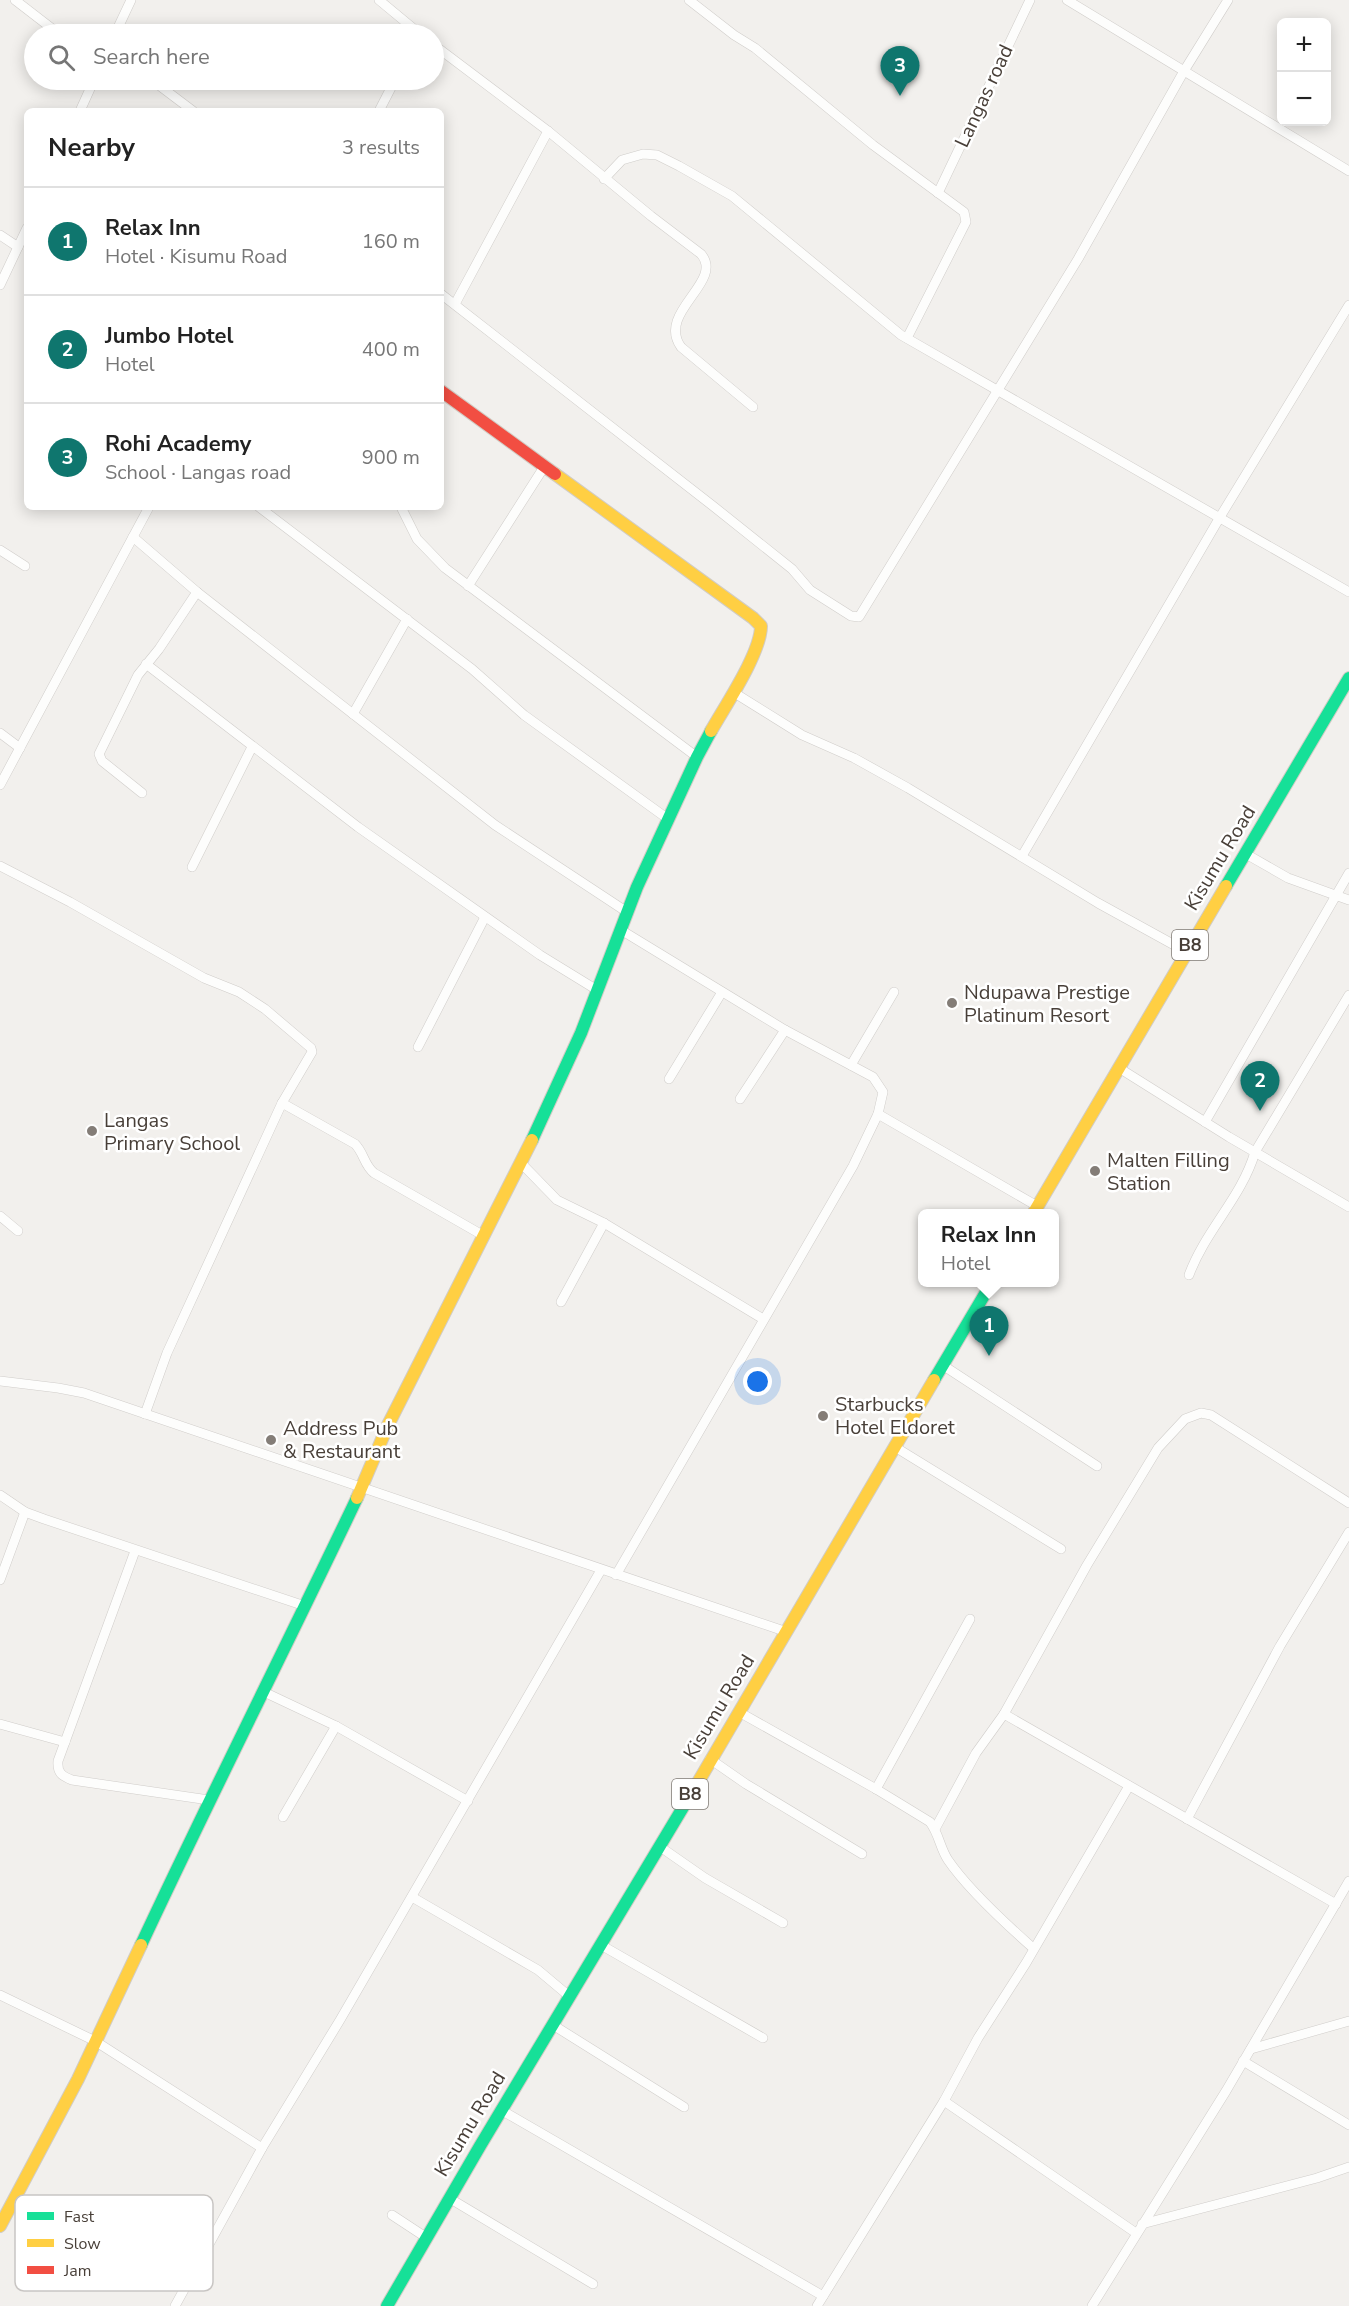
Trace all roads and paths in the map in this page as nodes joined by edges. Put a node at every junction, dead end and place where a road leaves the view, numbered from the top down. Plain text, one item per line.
1 (15, 0) edge
2 (131, 0) edge
3 (379, 0) edge
4 (689, 0) edge
5 (1030, 0) edge
6 (1067, 0) edge
7 (1228, 0) edge
8 (27, 4) edge
9 (1083, 4) edge
10 (48, 24) edge
11 (120, 24) edge
12 (407, 24) edge
13 (444, 53) edge
14 (1184, 71) junction
15 (89, 90) edge
16 (166, 90) edge
17 (390, 90) edge
18 (81, 108) edge
19 (190, 108) edge
20 (381, 108) edge
21 (548, 131) junction
22 (1349, 171) edge
23 (604, 179) junction
24 (939, 193) junction
25 (0, 234) edge
26 (24, 234) edge
27 (18, 247) junction
28 (0, 285) edge
29 (444, 296) edge
30 (454, 304) junction
31 (1349, 305) edge
32 (907, 338) junction
33 (997, 391) junction
34 (444, 393) edge
35 (753, 407) dead end
36 (544, 467) junction
37 (147, 510) edge
38 (263, 510) edge
39 (402, 510) edge
40 (1220, 517) junction
41 (133, 537) junction
42 (0, 550) edge
43 (25, 566) dead end
44 (468, 585) junction
45 (197, 592) junction
46 (1349, 592) edge
47 (407, 619) junction
48 (146, 664) junction
49 (1349, 678) edge
50 (733, 692) junction
51 (353, 714) junction
52 (0, 733) edge
53 (252, 747) junction
54 (20, 748) junction
55 (697, 757) junction
56 (0, 785) edge
57 (142, 793) dead end
58 (668, 819) junction
59 (1246, 854) junction
60 (1022, 856) junction
61 (0, 866) edge
62 (192, 867) dead end
63 (1349, 873) edge
64 (1336, 895) junction
65 (1349, 900) edge
66 (627, 912) junction
67 (485, 917) junction
68 (621, 930) junction
69 (1187, 952) junction
70 (597, 990) junction
71 (722, 992) junction
72 (894, 992) dead end
73 (1349, 995) edge
74 (785, 1030) junction
75 (418, 1047) dead end
76 (851, 1065) junction
77 (1119, 1068) junction
78 (669, 1079) dead end
79 (740, 1099) dead end
80 (282, 1103) junction
81 (878, 1114) junction
82 (1205, 1122) junction
83 (1255, 1152) junction
84 (521, 1162) junction
85 (1349, 1207) edge
86 (1033, 1209) edge
87 (1036, 1209) edge
88 (0, 1216) edge
89 (604, 1223) junction
90 (18, 1231) dead end
91 (484, 1236) junction
92 (1189, 1275) dead end
93 (989, 1287) edge
94 (561, 1302) dead end
95 (763, 1319) junction
96 (944, 1366) junction
97 (0, 1381) edge
98 (145, 1414) junction
99 (895, 1447) junction
100 (1097, 1467) dead end
101 (362, 1488) junction
102 (0, 1495) edge
103 (1349, 1503) edge
104 (25, 1512) junction
105 (1349, 1532) edge
106 (1061, 1549) dead end
107 (135, 1551) junction
108 (602, 1570) junction
109 (616, 1575) junction
110 (0, 1580) edge
111 (305, 1606) junction
112 (970, 1619) dead end
113 (787, 1632) junction
114 (264, 1692) junction
115 (739, 1712) junction
116 (1004, 1714) junction
117 (0, 1724) edge
118 (336, 1726) junction
119 (65, 1742) junction
120 (710, 1759) junction
121 (1129, 1786) junction
122 (876, 1789) junction
123 (209, 1800) junction
124 (468, 1801) junction
125 (283, 1817) dead end
126 (1187, 1819) junction
127 (935, 1829) junction
128 (659, 1846) junction
129 (862, 1854) dead end
130 (1348, 1884) edge
131 (412, 1897) junction
132 (1335, 1904) junction
133 (783, 1923) dead end
134 (601, 1945) junction
135 (1033, 1948) junction
136 (0, 1995) edge
137 (569, 1996) junction
138 (1349, 2021) edge
139 (553, 2025) junction
140 (763, 2038) dead end
141 (95, 2041) junction
142 (1251, 2049) junction
143 (1244, 2061) junction
144 (944, 2101) junction
145 (684, 2107) dead end
146 (501, 2110) junction
147 (1349, 2125) edge
148 (262, 2148) junction
149 (1349, 2167) edge
150 (17, 2195) edge
151 (449, 2198) junction
152 (15, 2199) edge
153 (392, 2215) dead end
154 (1142, 2224) junction
155 (0, 2226) edge
156 (1136, 2234) junction
157 (213, 2237) edge
158 (427, 2238) junction
159 (592, 2284) dead end
160 (183, 2291) edge
161 (823, 2296) junction
162 (175, 2306) edge
163 (387, 2306) edge
164 (817, 2306) edge
165 (1092, 2306) edge

1 - 8 street
2 - 11 street
3 - 12 street
4 - 24 street
5 - 24 street, Langas road
6 - 9 street
7 - 14 street
8 - 10 street
9 - 14 street
13 - 21 street
14 - 22 street
14 - 33 street
15 - 18 street
16 - 19 street
17 - 20 street
21 - 23 street
21 - 30 street
23 - 32 street
23 - 35 street
24 - 32 street
25 - 27 street
26 - 27 street
27 - 28 street
29 - 30 street
30 - 33 street
31 - 40 street
32 - 33 street
33 - 40 street
34 - 36 main road
36 - 44 street
36 - 50 main road
37 - 41 street
38 - 47 street
39 - 44 street
40 - 46 street
40 - 60 street
41 - 45 street
41 - 54 street
42 - 43 street
44 - 55 street
45 - 48 street
45 - 51 street
47 - 51 street
47 - 58 street
48 - 53 street
48 - 57 street
49 - 59 main road, Kisumu Road / B8
50 - 55 main road
50 - 60 street
51 - 66 street
52 - 54 street
53 - 62 street
53 - 67 street
54 - 56 street
55 - 58 main road
58 - 66 main road
59 - 64 street
59 - 69 main road, Kisumu Road / B8
60 - 69 street
61 - 80 street
63 - 64 street
64 - 65 street
64 - 82 street
66 - 68 main road
67 - 70 street
67 - 75 street
68 - 70 main road
68 - 71 street
69 - 77 main road, Kisumu Road / B8
70 - 84 main road
71 - 74 street
71 - 78 street
72 - 76 street
73 - 83 street
74 - 76 street
74 - 79 street
76 - 81 street
77 - 82 street
77 - 87 main road, Kisumu Road / B8
80 - 91 street
80 - 98 street
81 - 86 street
81 - 95 street
82 - 83 street
83 - 85 street
83 - 92 street
84 - 89 street
84 - 91 main road
88 - 90 street
89 - 94 street
89 - 95 street
91 - 101 main road
93 - 96 main road, Kisumu Road / B8
95 - 109 street
96 - 99 main road, Kisumu Road / B8
96 - 100 street
97 - 98 street
98 - 101 street
99 - 106 street
99 - 113 main road, Kisumu Road / B8
101 - 108 street
101 - 111 main road
102 - 104 street
103 - 116 street
104 - 107 street
104 - 110 street
105 - 126 street
107 - 111 street
107 - 119 street
108 - 109 street
108 - 124 street
109 - 113 street
111 - 114 main road
112 - 122 street
113 - 115 main road, Kisumu Road / B8
114 - 118 street
114 - 123 main road
115 - 120 main road, Kisumu Road / B8
115 - 122 street
116 - 121 street
116 - 127 street
117 - 119 street
118 - 124 street
118 - 125 street
119 - 123 street
120 - 128 main road, Kisumu Road / B8
120 - 129 street
121 - 126 street
121 - 135 street
122 - 127 street
123 - 141 main road
124 - 131 street
126 - 132 street
127 - 135 street
128 - 133 street
128 - 134 main road, Kisumu Road / B8
130 - 132 street
131 - 137 street
131 - 148 street
132 - 142 street
134 - 137 main road, Kisumu Road / B8
134 - 140 street
135 - 144 street
136 - 141 street
137 - 139 main road, Kisumu Road / B8
138 - 142 street
139 - 145 street
139 - 146 main road, Kisumu Road / B8
141 - 148 street
141 - 150 main road
142 - 143 street
143 - 147 street
143 - 154 street
144 - 156 street
144 - 161 street
146 - 151 main road, Kisumu Road / B8
146 - 161 street
148 - 157 street
149 - 154 street
151 - 158 main road, Kisumu Road / B8
151 - 159 street
152 - 155 main road
153 - 158 street
154 - 156 street
156 - 165 street
158 - 163 main road, Kisumu Road / B8
160 - 162 street
161 - 164 street

